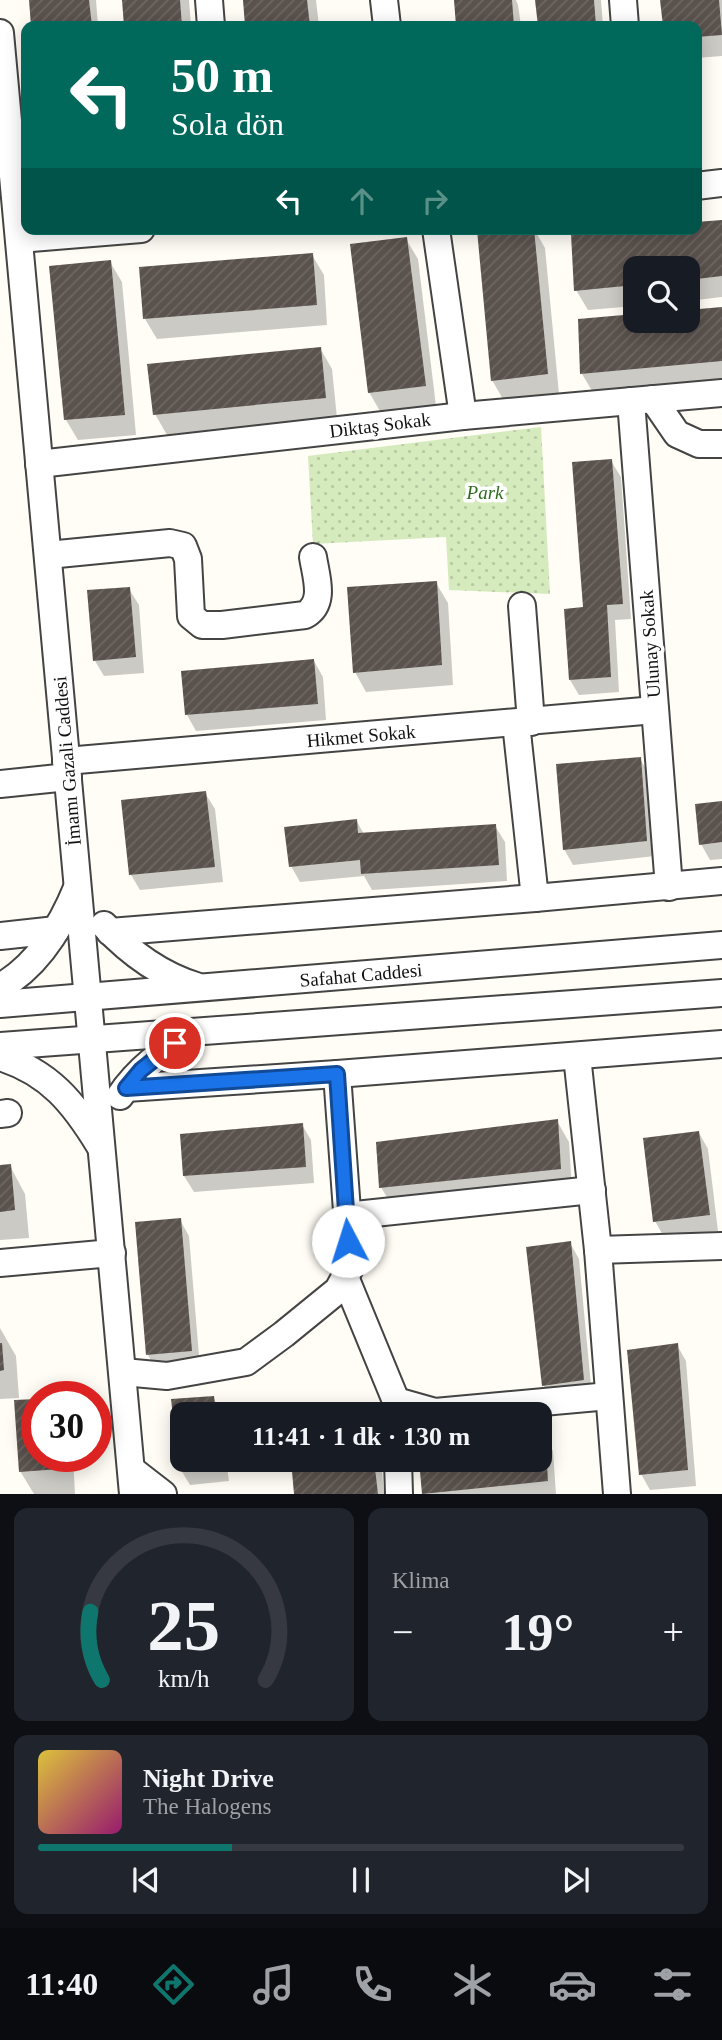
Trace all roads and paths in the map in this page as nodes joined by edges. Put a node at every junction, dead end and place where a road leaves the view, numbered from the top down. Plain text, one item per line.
1 (209, 0) edge
2 (384, 0) edge
3 (623, 0) edge
4 (211, 21) edge
5 (386, 21) edge
6 (625, 21) edge
7 (0, 33) edge
8 (722, 183) edge
9 (702, 185) edge
10 (68, 235) edge
11 (437, 235) edge
12 (19, 239) junction
13 (722, 393) edge
14 (642, 400) junction
15 (463, 415) junction
16 (722, 444) edge
17 (39, 464) junction
18 (48, 555) junction
19 (313, 557) dead end
20 (522, 606) dead end
21 (655, 710) junction
22 (523, 722) junction
23 (67, 769) junction
24 (0, 784) edge
25 (722, 881) edge
26 (78, 886) junction
27 (669, 887) junction
28 (535, 898) junction
29 (56, 930) junction
30 (110, 932) junction
31 (0, 936) edge
32 (722, 945) edge
33 (0, 987) edge
34 (201, 988) junction
35 (722, 993) edge
36 (88, 997) junction
37 (0, 1004) edge
38 (202, 1030) junction
39 (92, 1038) junction
40 (722, 1044) edge
41 (0, 1046) edge
42 (577, 1056) junction
43 (0, 1057) edge
44 (337, 1074) junction
45 (126, 1088) junction
46 (102, 1150) junction
47 (592, 1190) junction
48 (346, 1216) junction
49 (722, 1246) edge
50 (598, 1250) junction
51 (112, 1253) junction
52 (0, 1263) edge
53 (345, 1277) junction
54 (122, 1372) junction
55 (609, 1396) junction
56 (394, 1402) edge
57 (544, 1402) edge
58 (399, 1472) edge
59 (133, 1487) edge
60 (163, 1494) edge
61 (400, 1494) edge
62 (617, 1494) edge

1 - 4 street
2 - 5 street
3 - 6 street
7 - 12 street, İmamı Gazali Caddesi
8 - 9 street
10 - 12 street
11 - 15 street
12 - 17 street, İmamı Gazali Caddesi
13 - 14 street, Diktaş Sokak
14 - 15 street, Diktaş Sokak
14 - 16 street
14 - 21 street, Ulunay Sokak
15 - 17 street, Diktaş Sokak
17 - 18 street, İmamı Gazali Caddesi
18 - 19 street
18 - 23 street, İmamı Gazali Caddesi
20 - 22 street
21 - 22 street, Hikmet Sokak
21 - 27 street, Ulunay Sokak
22 - 23 street, Hikmet Sokak
22 - 28 street
23 - 24 street, Hikmet Sokak
23 - 26 street, İmamı Gazali Caddesi
25 - 27 street
26 - 29 street
26 - 30 street
26 - 36 street, İmamı Gazali Caddesi
27 - 28 street
28 - 30 street
29 - 31 street
29 - 33 street
30 - 34 street
32 - 34 street, Safahat Caddesi
34 - 36 street, Safahat Caddesi
35 - 38 street
36 - 37 street, Safahat Caddesi
36 - 39 street, İmamı Gazali Caddesi
38 - 39 street
38 - 45 street
39 - 41 street
39 - 46 street, İmamı Gazali Caddesi
40 - 42 street
42 - 44 street
42 - 47 street
43 - 46 street
44 - 45 street
44 - 48 street
45 - 46 street
46 - 51 street, İmamı Gazali Caddesi
47 - 48 street
47 - 50 street
48 - 53 street
49 - 50 street
50 - 55 street
51 - 52 street
51 - 54 street, İmamı Gazali Caddesi
53 - 54 street
53 - 56 street
54 - 59 street, İmamı Gazali Caddesi
55 - 57 street
55 - 62 street
58 - 61 street
59 - 60 street

